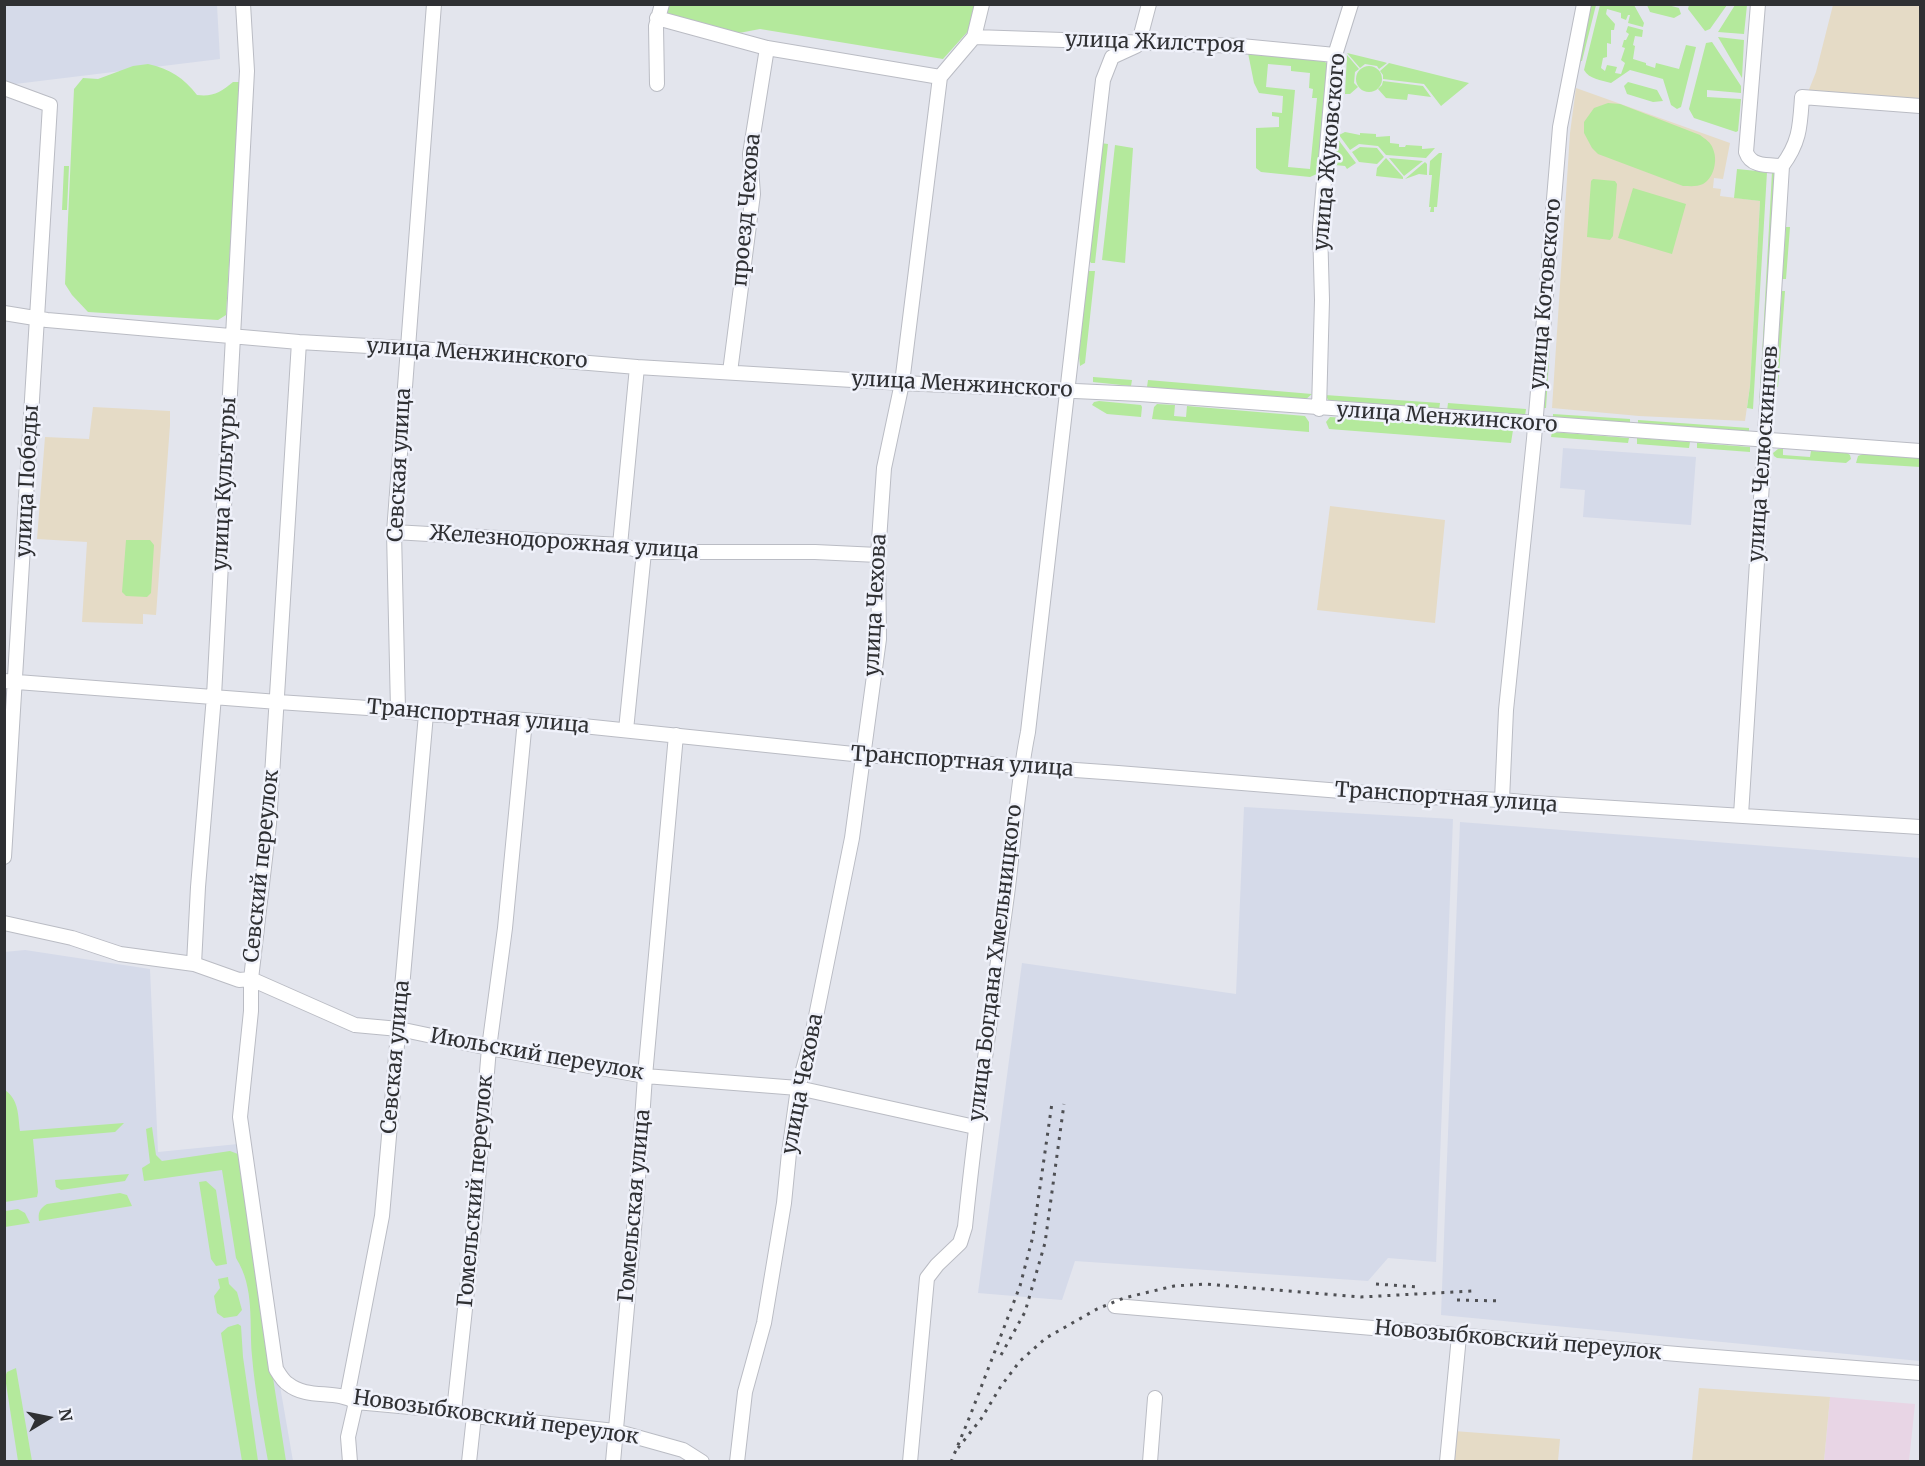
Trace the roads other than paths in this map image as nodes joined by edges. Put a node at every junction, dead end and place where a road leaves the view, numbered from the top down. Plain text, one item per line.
1 (243, 4) edge
2 (434, 4) edge
3 (662, 4) edge
4 (982, 4) edge
5 (1149, 4) edge
6 (1350, 4) edge
7 (1584, 4) edge
8 (1758, 4) edge
9 (657, 18) junction
10 (974, 37) junction
11 (1139, 42) junction
12 (767, 48) junction
13 (1335, 55) junction
14 (940, 77) junction
15 (657, 84) dead end
16 (4, 88) edge
17 (1920, 106) edge
18 (1782, 166) junction
19 (4, 313) edge
20 (38, 319) junction
21 (233, 336) junction
22 (298, 342) junction
23 (407, 348) junction
24 (637, 367) junction
25 (730, 372) junction
26 (902, 383) junction
27 (1069, 391) junction
28 (1319, 409) junction
29 (1535, 424) junction
30 (1765, 440) junction
31 (1920, 452) edge
32 (394, 532) junction
33 (620, 545) junction
34 (644, 552) junction
35 (878, 555) junction
36 (10, 681) edge
37 (214, 696) junction
38 (278, 702) junction
39 (398, 710) junction
40 (426, 714) junction
41 (525, 720) junction
42 (626, 730) junction
43 (676, 735) junction
44 (863, 755) junction
45 (1021, 766) junction
46 (1502, 800) junction
47 (1741, 815) junction
48 (1920, 826) edge
49 (4, 856) edge
50 (4, 923) edge
51 (194, 964) junction
52 (251, 979) junction
53 (399, 1029) junction
54 (489, 1048) junction
55 (645, 1076) junction
56 (798, 1088) junction
57 (975, 1126) junction
58 (1115, 1306) dead end
59 (1459, 1336) junction
60 (1920, 1373) edge
61 (287, 1384) joint
62 (1155, 1398) dead end
63 (351, 1399) junction
64 (454, 1411) junction
65 (474, 1416) junction
66 (615, 1431) junction
67 (350, 1461) edge
68 (469, 1461) edge
69 (613, 1461) edge
70 (702, 1461) edge
71 (737, 1461) edge
72 (910, 1461) edge
73 (1150, 1461) edge
74 (1447, 1461) edge

1 - 21 street, улица Культуры
2 - 23 street, Севская улица
3 - 9 street
4 - 10 street
5 - 11 street
6 - 13 street, улица Жуковского
7 - 29 street, улица Котовского
8 - 18 street
9 - 12 street
9 - 15 street
10 - 11 street, улица Жилстроя
10 - 14 street
11 - 13 street, улица Жилстроя
11 - 27 street, улица Богдана Хмельницкого
12 - 14 street
12 - 25 street, проезд Чехова
13 - 28 street, улица Жуковского
14 - 26 street, улица Чехова
16 - 20 street, улица Победы
17 - 18 street, улица Челюскинцев
18 - 30 street, улица Челюскинцев
19 - 20 street, улица Менжинского
20 - 21 street, улица Менжинского
20 - 36 street, улица Победы
21 - 22 street, улица Менжинского
21 - 37 street, улица Культуры
22 - 23 street, улица Менжинского
22 - 38 street, Севский переулок
23 - 24 street, улица Менжинского
23 - 32 street, Севская улица
24 - 25 street, улица Менжинского
24 - 33 street
25 - 26 street, улица Менжинского
26 - 27 street, улица Менжинского
26 - 35 street, улица Чехова
27 - 28 street, улица Менжинского
27 - 45 street, улица Богдана Хмельницкого
28 - 29 street, улица Менжинского
29 - 30 street, улица Менжинского
29 - 46 street, улица Котовского
30 - 31 street, улица Менжинского
30 - 47 street, улица Челюскинцев
32 - 33 street, Железнодорожная улица
32 - 39 street, Севская улица
33 - 34 street, Железнодорожная улица
34 - 35 street, Железнодорожная улица
34 - 42 street
35 - 44 street, улица Чехова
36 - 37 street, Транспортная улица
36 - 49 street, улица Победы
37 - 38 street, Транспортная улица
37 - 51 street, улица Культуры
38 - 39 street, Транспортная улица
38 - 52 street, Севский переулок
39 - 40 street, Транспортная улица
40 - 41 street, Транспортная улица
40 - 53 street, Севская улица
41 - 42 street, Транспортная улица
41 - 54 street, Гомельский переулок
42 - 43 street, Транспортная улица
43 - 44 street, Транспортная улица
43 - 55 street, Гомельская улица
44 - 45 street, Транспортная улица
44 - 56 street, улица Чехова
45 - 46 street, Транспортная улица
45 - 57 street, улица Богдана Хмельницкого
46 - 47 street, Транспортная улица
47 - 48 street, Транспортная улица
50 - 51 street, Июльский переулок
51 - 52 street, Июльский переулок
52 - 53 street, Июльский переулок
52 - 61 street, Севский переулок
53 - 54 street, Июльский переулок
53 - 63 street, Севская улица
54 - 55 street, Июльский переулок
54 - 64 street, Гомельский переулок
55 - 56 street, Июльский переулок
55 - 66 street, Гомельская улица
56 - 57 street, Июльский переулок
56 - 71 street, улица Чехова
57 - 72 street, улица Богдана Хмельницкого
58 - 59 street, Новозыбковский переулок
59 - 60 street, Новозыбковский переулок
59 - 74 street
61 - 63 street, Новозыбковский переулок
62 - 73 street
63 - 64 street, Новозыбковский переулок
63 - 67 street, Севская улица
64 - 65 street, Новозыбковский переулок
65 - 66 street, Новозыбковский переулок
65 - 68 street
66 - 69 street, Гомельская улица
66 - 70 street, Новозыбковский переулок

